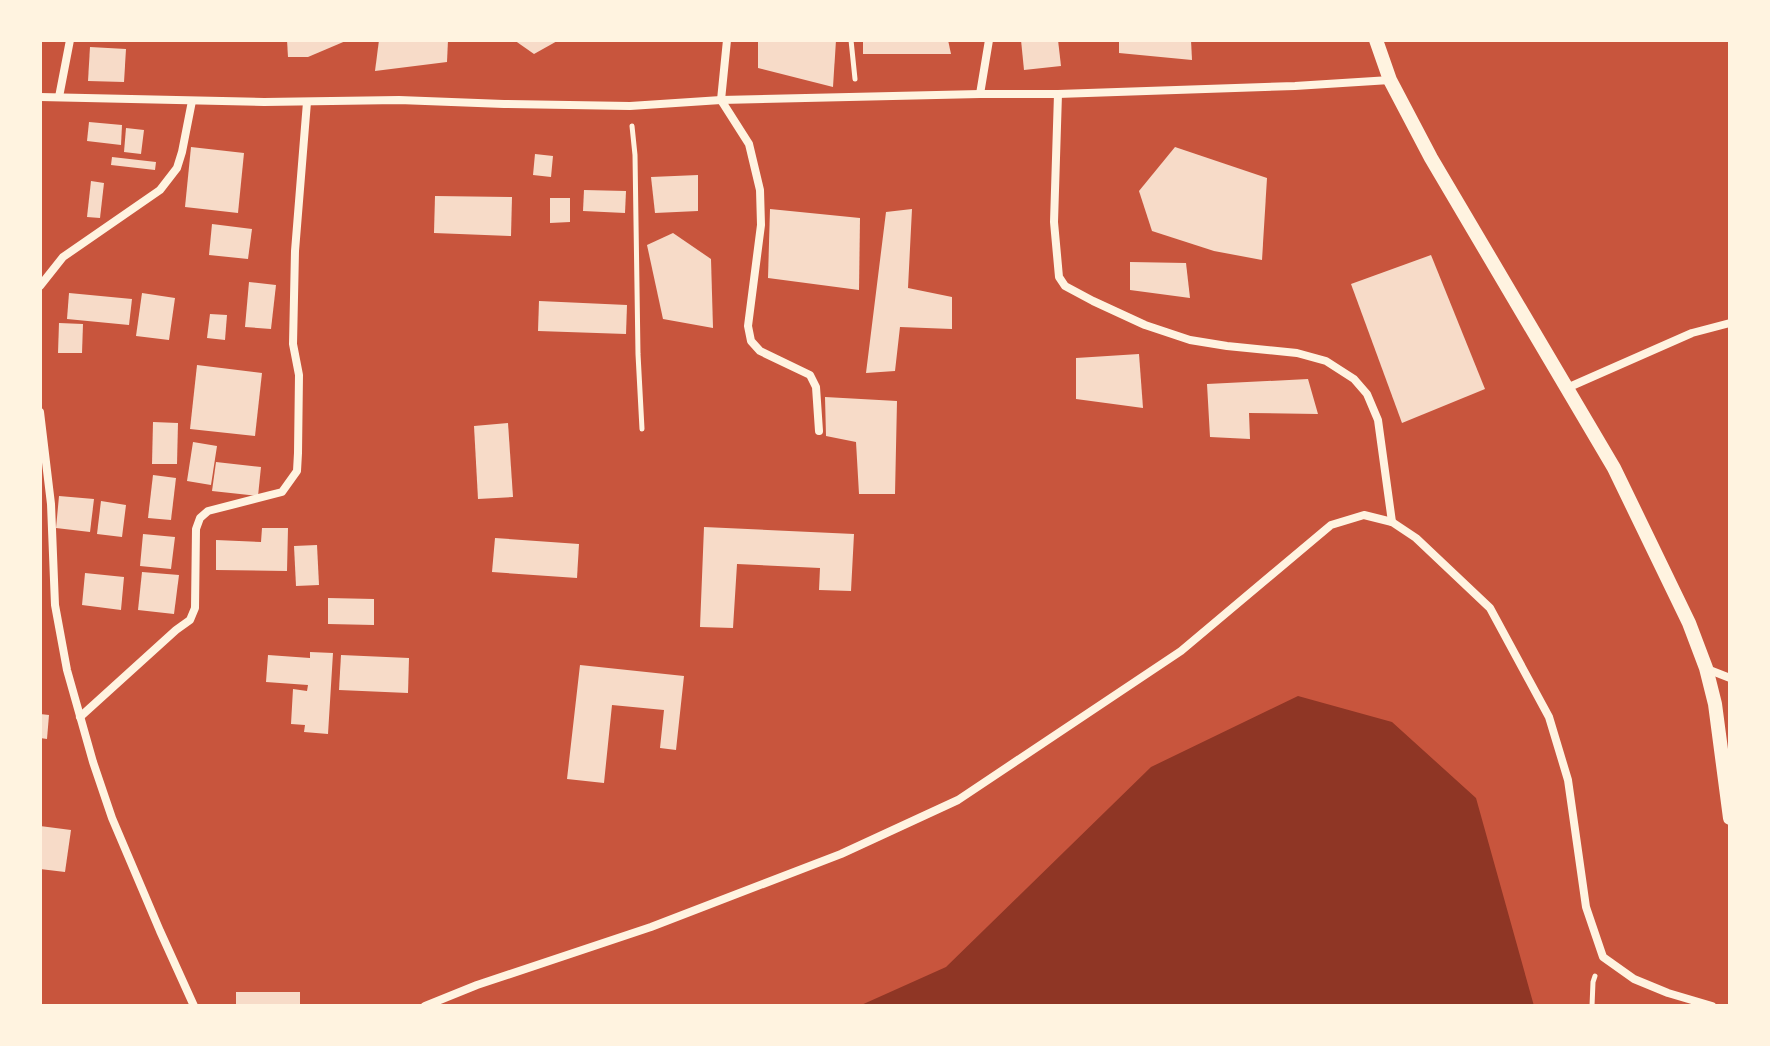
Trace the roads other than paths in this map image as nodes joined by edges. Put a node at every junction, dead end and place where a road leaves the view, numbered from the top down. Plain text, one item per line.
1 (70, 40) edge
2 (727, 40) edge
3 (989, 40) edge
4 (1376, 40) edge
5 (1390, 80) junction
6 (980, 94) junction
7 (1058, 94) junction
8 (40, 97) edge
9 (59, 97) junction
10 (721, 100) junction
11 (192, 101) junction
12 (307, 102) junction
13 (40, 286) edge
14 (1730, 323) edge
15 (1567, 388) junction
16 (40, 412) edge
17 (819, 431) dead end
18 (42, 456) edge
19 (1392, 522) junction
20 (1706, 668) junction
21 (1730, 678) edge
22 (80, 717) junction
23 (1730, 818) edge
24 (194, 1006) edge
25 (425, 1006) edge
26 (1712, 1006) edge

1 - 9 street
2 - 10 street
3 - 6 street
4 - 5 street
5 - 7 street
5 - 15 street
6 - 7 street
6 - 10 street
7 - 19 street
8 - 9 street
9 - 11 street
10 - 12 street
10 - 17 street
11 - 12 street
11 - 13 street
12 - 22 street
14 - 15 street
15 - 20 street
16 - 18 street
18 - 22 street
19 - 25 street
19 - 26 street
20 - 21 street
20 - 23 street
22 - 24 street

